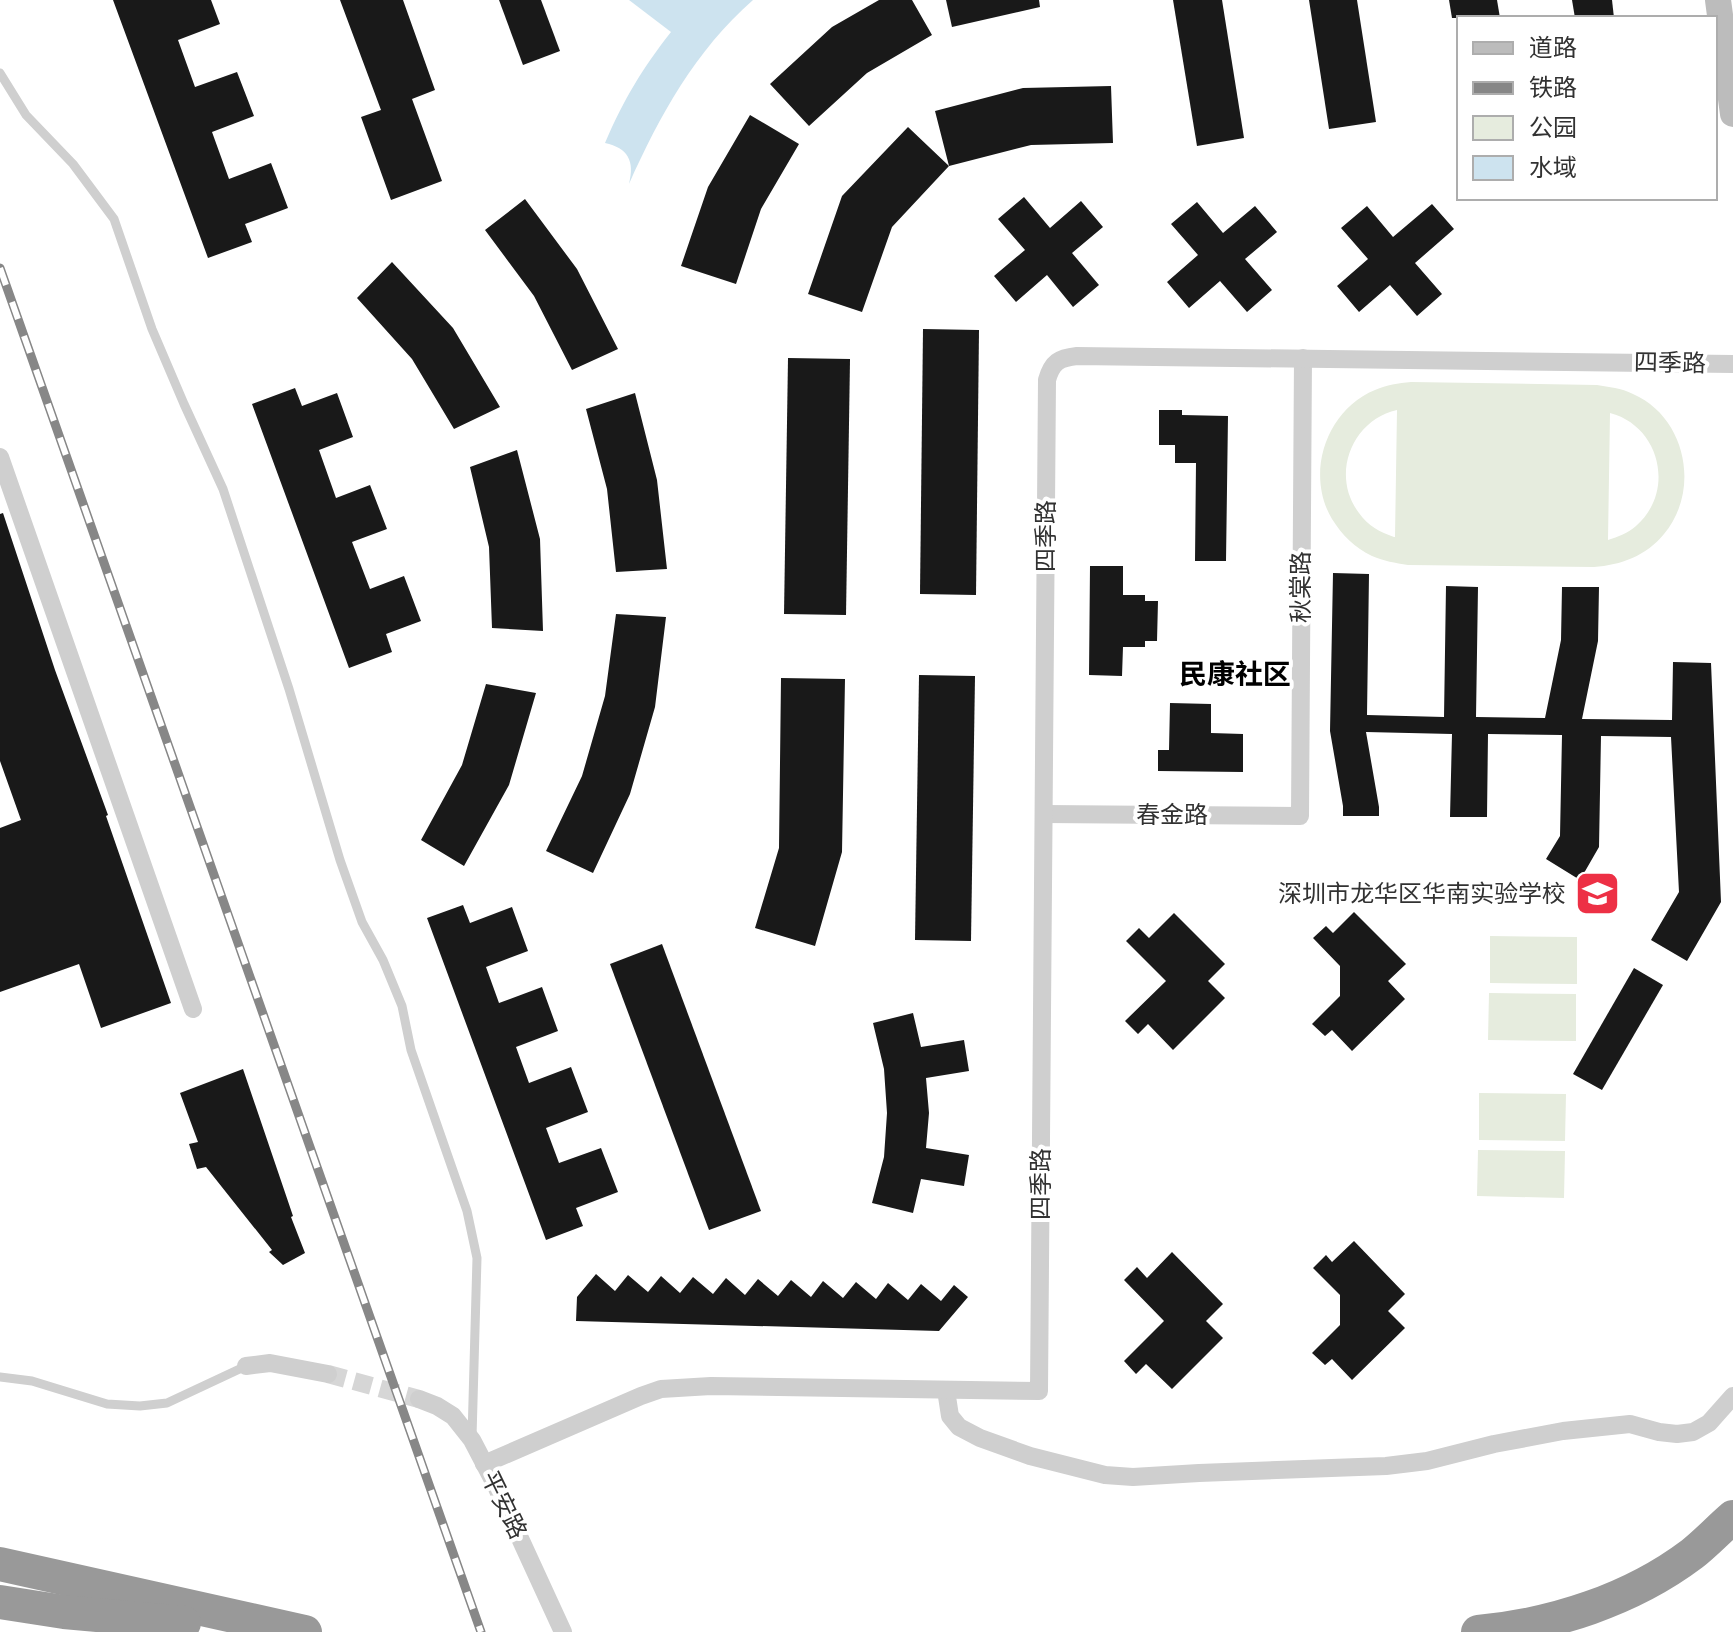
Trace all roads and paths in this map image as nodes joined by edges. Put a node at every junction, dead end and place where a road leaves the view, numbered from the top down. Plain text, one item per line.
1 (1718, 0) edge
2 (0, 73) edge
3 (1733, 114) edge
4 (1303, 358) junction
5 (1733, 364) edge
6 (0, 457) edge
7 (1044, 814) junction
8 (1300, 816) joint
9 (193, 1009) dead end
10 (246, 1366) joint
11 (328, 1374) tunnel mouth
12 (0, 1377) edge
13 (946, 1390) junction
14 (1733, 1396) edge
15 (419, 1399) tunnel mouth
16 (472, 1440) junction
17 (484, 1464) junction
18 (1733, 1517) edge
19 (0, 1564) edge
20 (0, 1602) edge
21 (276, 1632) edge
22 (305, 1632) edge
23 (563, 1632) edge
24 (1478, 1632) edge

1 - 3 main road
2 - 16 lane
4 - 5 street, 四季路
4 - 7 street, 四季路
4 - 8 street, 秋棠路
6 - 9 street
7 - 8 street, 春金路
7 - 13 street, 四季路
10 - 11 street
10 - 12 lane
13 - 14 street
13 - 17 street
15 - 16 street, 平安路
16 - 17 street, 平安路
17 - 23 street, 平安路
18 - 24 highway
19 - 22 highway
20 - 21 highway

